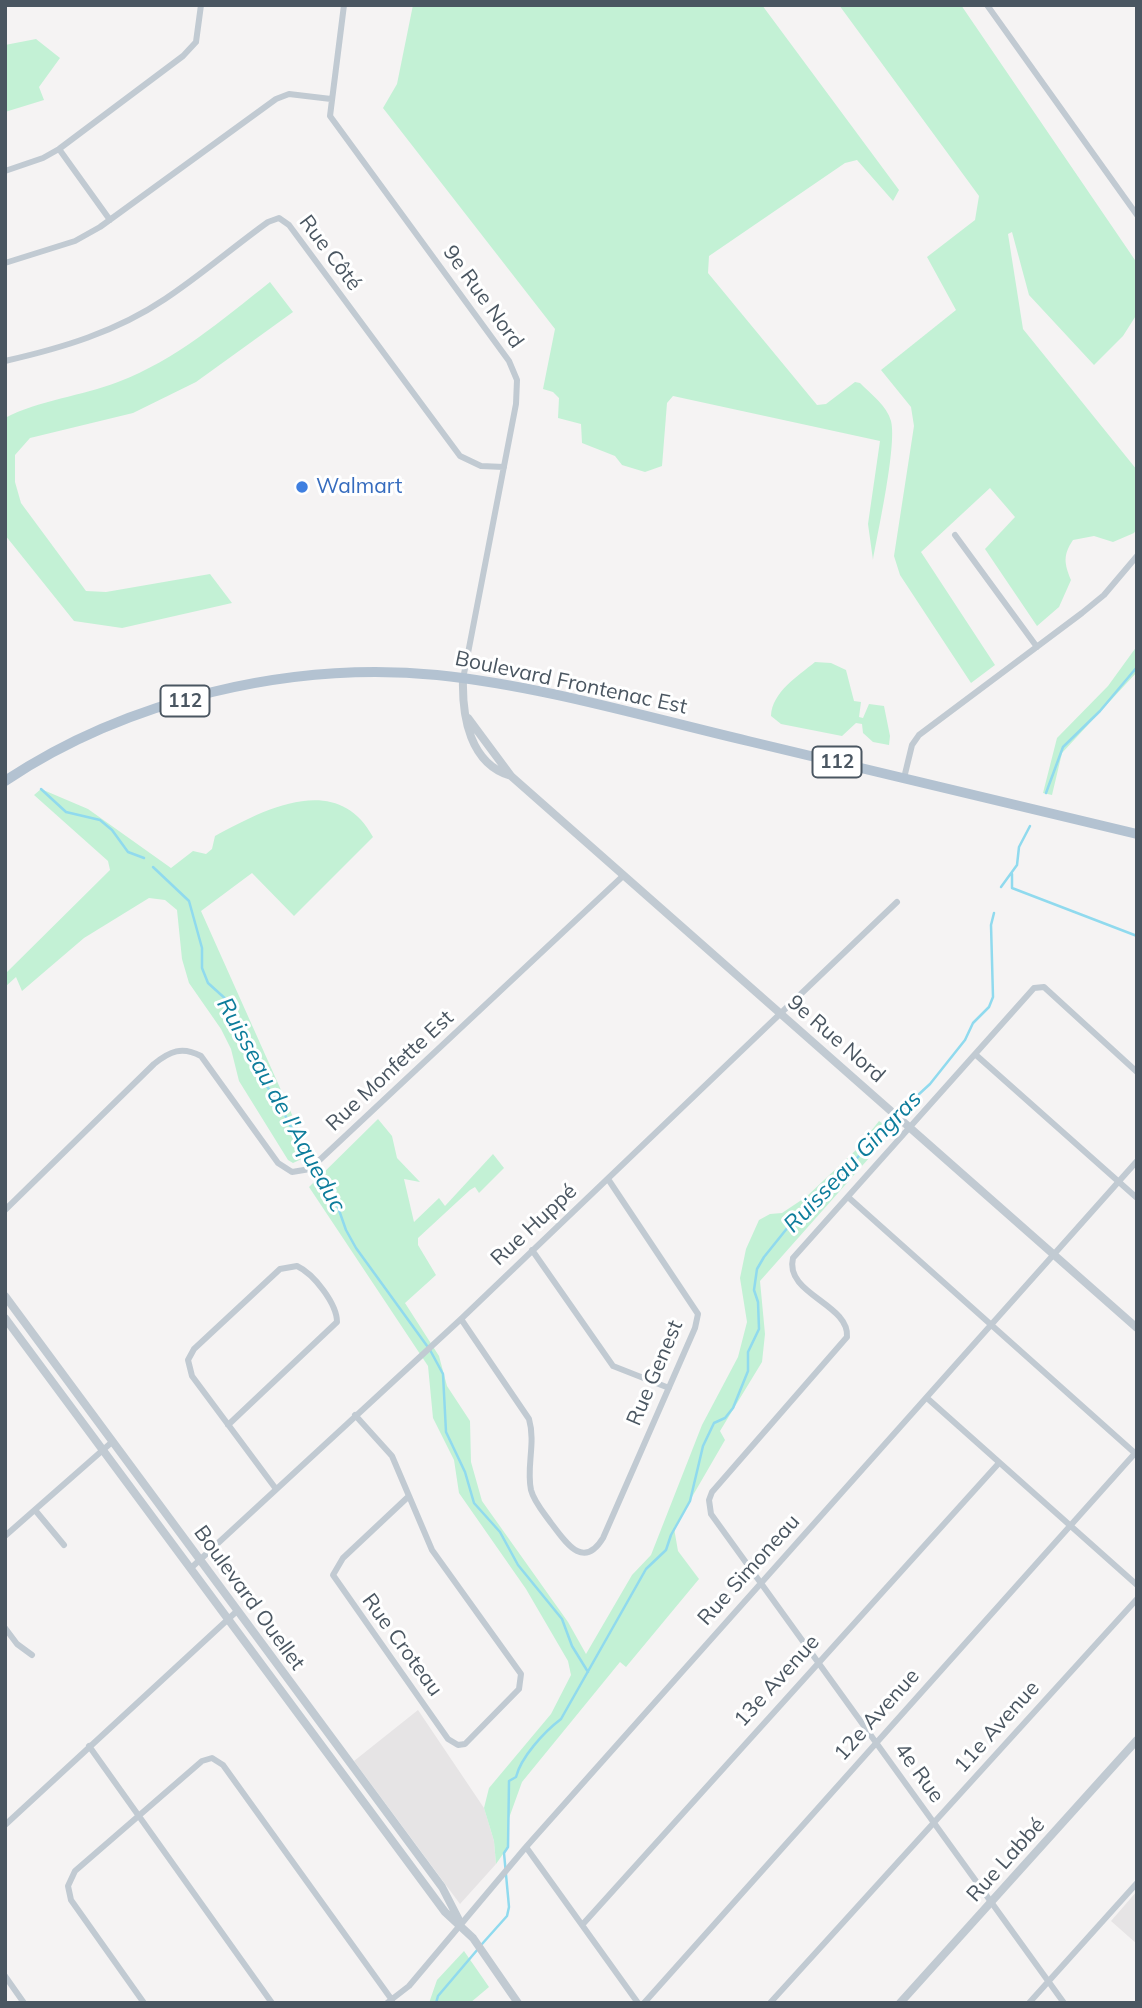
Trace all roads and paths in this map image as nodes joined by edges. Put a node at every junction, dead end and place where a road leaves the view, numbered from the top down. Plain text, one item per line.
1 (201, 5) edge
2 (336, 5) edge
3 (987, 5) edge
4 (344, 6) edge
5 (331, 99) junction
6 (59, 149) junction
7 (5, 171) edge
8 (1137, 215) edge
9 (110, 220) junction
10 (5, 263) edge
11 (5, 361) edge
12 (504, 467) junction
13 (956, 535) dead end
14 (1137, 556) edge
15 (1037, 647) junction
16 (463, 679) junction
17 (468, 718) junction
18 (511, 776) junction
19 (904, 778) junction
20 (5, 782) edge
21 (1137, 834) edge
22 (622, 876) junction
23 (897, 902) dead end
24 (782, 1014) junction
25 (976, 1055) junction
26 (1137, 1072) edge
27 (911, 1128) junction
28 (1137, 1161) edge
29 (608, 1179) junction
30 (1119, 1182) junction
31 (848, 1197) junction
32 (1137, 1198) edge
33 (5, 1210) edge
34 (532, 1250) junction
35 (1054, 1255) junction
36 (5, 1296) edge
37 (5, 1318) edge
38 (461, 1319) junction
39 (990, 1326) junction
40 (1137, 1328) edge
41 (669, 1388) junction
42 (927, 1398) junction
43 (355, 1415) junction
44 (229, 1424) junction
45 (112, 1442) junction
46 (103, 1450) junction
47 (1136, 1453) edge
48 (999, 1463) junction
49 (276, 1489) junction
50 (409, 1496) junction
51 (35, 1510) junction
52 (1070, 1527) junction
53 (5, 1536) edge
54 (64, 1545) dead end
55 (199, 1560) junction
56 (191, 1568) junction
57 (761, 1583) junction
58 (1137, 1585) edge
59 (1137, 1599) edge
60 (237, 1611) junction
61 (228, 1620) junction
62 (5, 1628) edge
63 (32, 1655) dead end
64 (819, 1661) junction
65 (1137, 1740) edge
66 (875, 1742) junction
67 (89, 1746) junction
68 (139, 1816) junction
69 (934, 1823) junction
70 (5, 1825) edge
71 (526, 1847) junction
72 (1137, 1883) edge
73 (992, 1902) junction
74 (460, 1923) junction
75 (583, 1924) junction
76 (5, 1976) edge
77 (1049, 1982) junction
78 (389, 2001) edge
79 (22, 2002) edge
80 (144, 2003) edge
81 (272, 2003) edge
82 (518, 2003) edge
83 (638, 2003) edge
84 (644, 2003) edge
85 (770, 2003) edge
86 (900, 2003) edge
87 (1030, 2003) edge
88 (1064, 2003) edge

1 - 6 street
2 - 4 street
3 - 8 street
4 - 5 street, 9e Rue Nord
5 - 9 street
5 - 12 street, 9e Rue Nord
6 - 7 street
6 - 9 street
9 - 10 street
11 - 12 street, Rue Côté
12 - 16 street, 9e Rue Nord
13 - 15 street
14 - 15 street
15 - 19 street
16 - 17 street, 9e Rue Nord
16 - 19 main road, Boulevard Frontenac Est / 112
16 - 20 main road, Boulevard Frontenac Est / 112
17 - 18 street, 9e Rue Nord
17 - 18 street, 9e Rue Nord
18 - 22 street, 9e Rue Nord
19 - 21 main road, Boulevard Frontenac Est / 112
22 - 24 street, 9e Rue Nord
22 - 33 street, Rue Monfette Est
23 - 24 street, Rue Huppé
24 - 27 street, 9e Rue Nord
24 - 29 street, Rue Huppé
25 - 26 street
25 - 27 street
25 - 30 street
27 - 31 street
27 - 35 street, 9e Rue Nord
28 - 30 street, Rue Simoneau
29 - 34 street, Rue Huppé
29 - 41 street, Rue Genest
30 - 32 street
30 - 35 street, Rue Simoneau
31 - 39 street
31 - 57 street, 4e Rue
34 - 38 street, Rue Huppé
34 - 41 street
35 - 39 street, Rue Simoneau
35 - 40 street, 9e Rue Nord
36 - 45 street, Boulevard Ouellet
37 - 46 street, Boulevard Ouellet
38 - 41 street, Rue Genest
38 - 43 street, Rue Huppé
39 - 42 street, Rue Simoneau
39 - 47 street
42 - 48 street
42 - 57 street, Rue Simoneau
43 - 49 street, Rue Huppé
43 - 50 street
44 - 44 street
44 - 49 street
45 - 46 street
45 - 55 street, Boulevard Ouellet
46 - 51 street
46 - 56 street, Boulevard Ouellet
47 - 52 street, 12e Avenue
48 - 52 street
48 - 64 street, 13e Avenue
49 - 55 street, Rue Huppé
50 - 50 street, Rue Croteau
51 - 53 street
51 - 54 street
52 - 58 street
52 - 66 street, 12e Avenue
55 - 56 street, Rue Huppé
55 - 60 street, Boulevard Ouellet
56 - 61 street, Boulevard Ouellet
57 - 64 street, 4e Rue
57 - 71 street, Rue Simoneau
59 - 69 street, 11e Avenue
60 - 61 street
60 - 74 street, Boulevard Ouellet
61 - 67 street
61 - 74 street, Boulevard Ouellet
62 - 63 street
64 - 66 street, 4e Rue
64 - 75 street, 13e Avenue
65 - 73 street, Rue Labbé
66 - 69 street, 4e Rue
66 - 84 street, 12e Avenue
67 - 68 street
67 - 70 street
68 - 78 street
68 - 80 street
68 - 81 street
69 - 73 street, 4e Rue
69 - 85 street, 11e Avenue
71 - 74 street, Rue Simoneau
71 - 75 street
72 - 77 street
73 - 77 street, 4e Rue
73 - 86 street, Rue Labbé
74 - 78 street, Rue Simoneau
74 - 82 street, Boulevard Ouellet
75 - 83 street
76 - 79 street
77 - 87 street
77 - 88 street, 4e Rue

